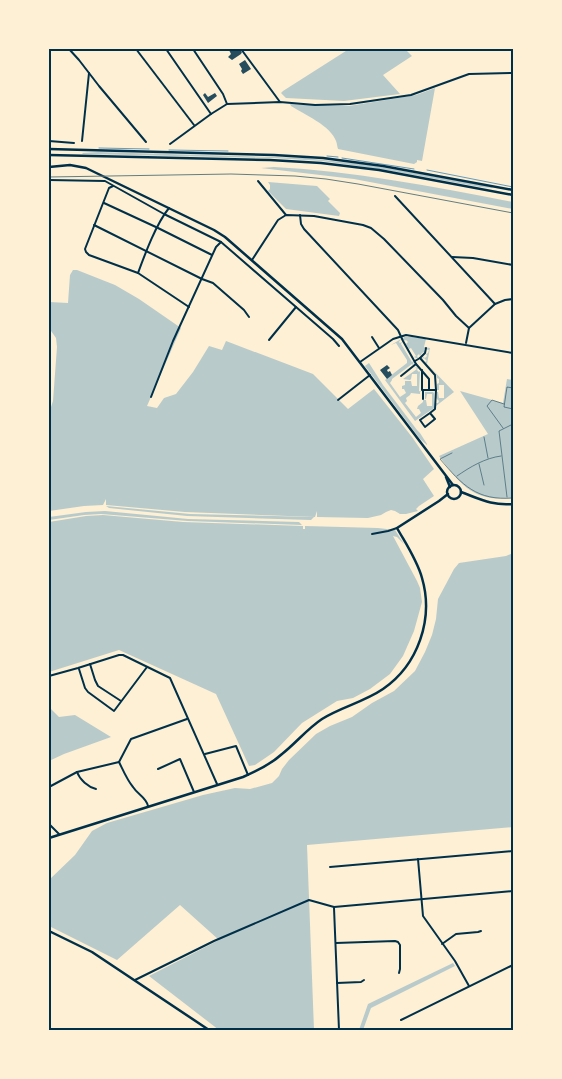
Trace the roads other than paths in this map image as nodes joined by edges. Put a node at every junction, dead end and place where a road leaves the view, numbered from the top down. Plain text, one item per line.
1 (69, 49) edge
2 (136, 49) edge
3 (166, 49) edge
4 (194, 49) edge
5 (241, 49) edge
6 (89, 73) junction
7 (513, 73) edge
8 (280, 102) junction
9 (227, 104) junction
10 (211, 114) junction
11 (194, 125) junction
12 (82, 140) dead end
13 (49, 141) edge
14 (74, 142) dead end
15 (146, 142) dead end
16 (170, 144) dead end
17 (49, 149) edge
18 (49, 154) edge
19 (49, 167) edge
20 (49, 180) edge
21 (258, 181) dead end
22 (114, 184) junction
23 (513, 190) edge
24 (513, 195) edge
25 (395, 196) dead end
26 (103, 203) junction
27 (169, 208) junction
28 (164, 214) junction
29 (286, 215) junction
30 (300, 215) junction
31 (94, 225) junction
32 (158, 228) junction
33 (221, 242) junction
34 (146, 251) junction
35 (212, 255) junction
36 (452, 257) junction
37 (252, 260) junction
38 (513, 265) edge
39 (138, 273) junction
40 (202, 279) junction
41 (513, 299) edge
42 (495, 304) junction
43 (189, 307) junction
44 (296, 307) junction
45 (249, 317) dead end
46 (469, 328) junction
47 (401, 336) junction
48 (372, 337) dead end
49 (269, 340) dead end
50 (466, 344) junction
51 (339, 346) dead end
52 (379, 348) junction
53 (426, 348) dead end
54 (513, 353) edge
55 (420, 358) junction
56 (360, 362) junction
57 (416, 363) junction
58 (422, 370) junction
59 (370, 375) junction
60 (401, 376) dead end
61 (424, 390) junction
62 (429, 390) junction
63 (436, 390) junction
64 (151, 397) dead end
65 (423, 398) dead end
66 (338, 400) dead end
67 (430, 413) junction
68 (451, 486) junction
69 (460, 494) junction
70 (449, 495) junction
71 (513, 504) edge
72 (397, 528) junction
73 (372, 534) dead end
74 (90, 664) junction
75 (147, 667) junction
76 (78, 668) junction
77 (49, 676) edge
78 (121, 701) junction
79 (188, 719) junction
80 (204, 754) junction
81 (119, 762) junction
82 (158, 769) dead end
83 (77, 772) junction
84 (248, 775) junction
85 (217, 784) junction
86 (49, 787) edge
87 (96, 789) dead end
88 (194, 792) junction
89 (148, 806) junction
90 (49, 824) edge
91 (59, 834) junction
92 (49, 838) edge
93 (513, 851) edge
94 (418, 859) junction
95 (330, 867) dead end
96 (513, 892) edge
97 (422, 900) junction
98 (334, 907) junction
99 (49, 931) edge
100 (481, 931) dead end
101 (336, 943) junction
102 (442, 944) junction
103 (513, 965) edge
104 (399, 972) dead end
105 (134, 980) junction
106 (364, 980) dead end
107 (337, 983) junction
108 (469, 986) junction
109 (401, 1020) dead end
110 (209, 1030) edge
111 (339, 1030) edge

1 - 6 street
2 - 11 street
3 - 10 street
4 - 9 street
5 - 8 street
6 - 12 street
6 - 15 street
7 - 8 street
8 - 9 street
9 - 10 street
10 - 11 street
11 - 16 street
13 - 14 street
17 - 23 street
18 - 24 street
19 - 22 street
20 - 22 street
21 - 29 street
22 - 26 street
22 - 27 street
22 - 28 street
25 - 36 street
26 - 31 street
26 - 32 street
27 - 28 street
27 - 37 street
28 - 32 street
28 - 33 street
29 - 30 street
29 - 37 street
30 - 46 street
30 - 47 street
31 - 34 street
31 - 39 street
32 - 34 street
32 - 35 street
33 - 35 street
33 - 44 street
34 - 39 street
34 - 40 street
35 - 40 street
36 - 38 street
36 - 42 street
37 - 56 street
39 - 43 street
40 - 43 street
40 - 45 street
41 - 42 street
42 - 46 street
43 - 64 street
44 - 49 street
44 - 51 street
46 - 50 street
47 - 50 street
47 - 52 street
47 - 57 street
48 - 52 street
50 - 54 street
52 - 56 street
53 - 55 street
55 - 57 street
55 - 63 street
56 - 59 street
57 - 58 street
57 - 60 street
58 - 61 street
58 - 62 street
59 - 66 street
59 - 68 street
61 - 62 street
61 - 65 street
62 - 63 street
63 - 67 street
67 - 67 street
68 - 69 street
68 - 70 street
69 - 70 street
69 - 71 street
70 - 72 street
72 - 73 street
72 - 84 street
74 - 75 street
74 - 76 street
74 - 78 street
75 - 78 street
75 - 79 street
76 - 77 street
76 - 78 street
79 - 80 street
79 - 81 street
80 - 84 street
80 - 85 street
81 - 83 street
81 - 89 street
82 - 88 street
83 - 86 street
83 - 87 street
84 - 85 street
85 - 88 street
88 - 89 street
89 - 91 street
90 - 91 street
91 - 92 street
93 - 94 street
94 - 95 street
94 - 97 street
96 - 97 street
97 - 98 street
97 - 102 street
98 - 101 street
98 - 105 street
99 - 105 street
100 - 102 street
101 - 104 street
101 - 107 street
102 - 108 street
103 - 108 street
105 - 110 street
106 - 107 street
107 - 111 street
108 - 109 street

